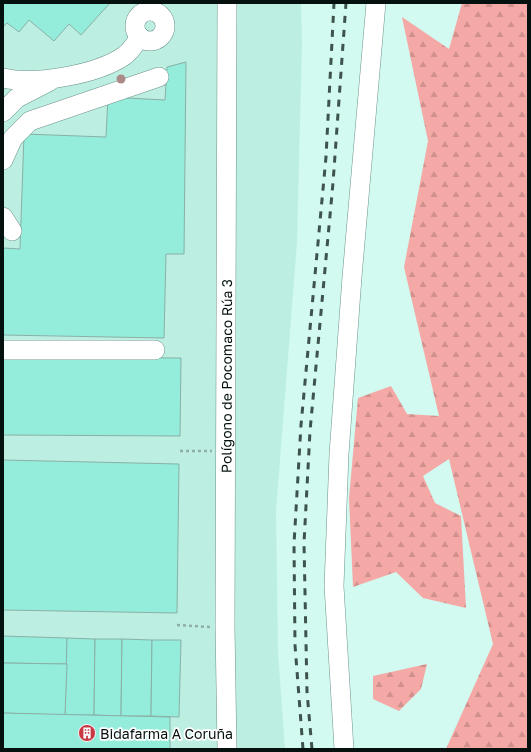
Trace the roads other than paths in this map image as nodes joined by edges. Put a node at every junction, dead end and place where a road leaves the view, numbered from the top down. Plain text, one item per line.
1 (228, 3) edge
2 (376, 3) edge
3 (161, 8) edge
4 (159, 77) dead end
5 (8, 88) edge
6 (3, 112) edge
7 (3, 160) edge
8 (3, 350) edge
9 (155, 350) dead end
10 (227, 749) edge
11 (344, 749) edge

1 - 10 street, Polígono de Pocomaco Rúa 3
2 - 11 street
3 - 5 street
4 - 7 street
5 - 6 street
8 - 9 street

